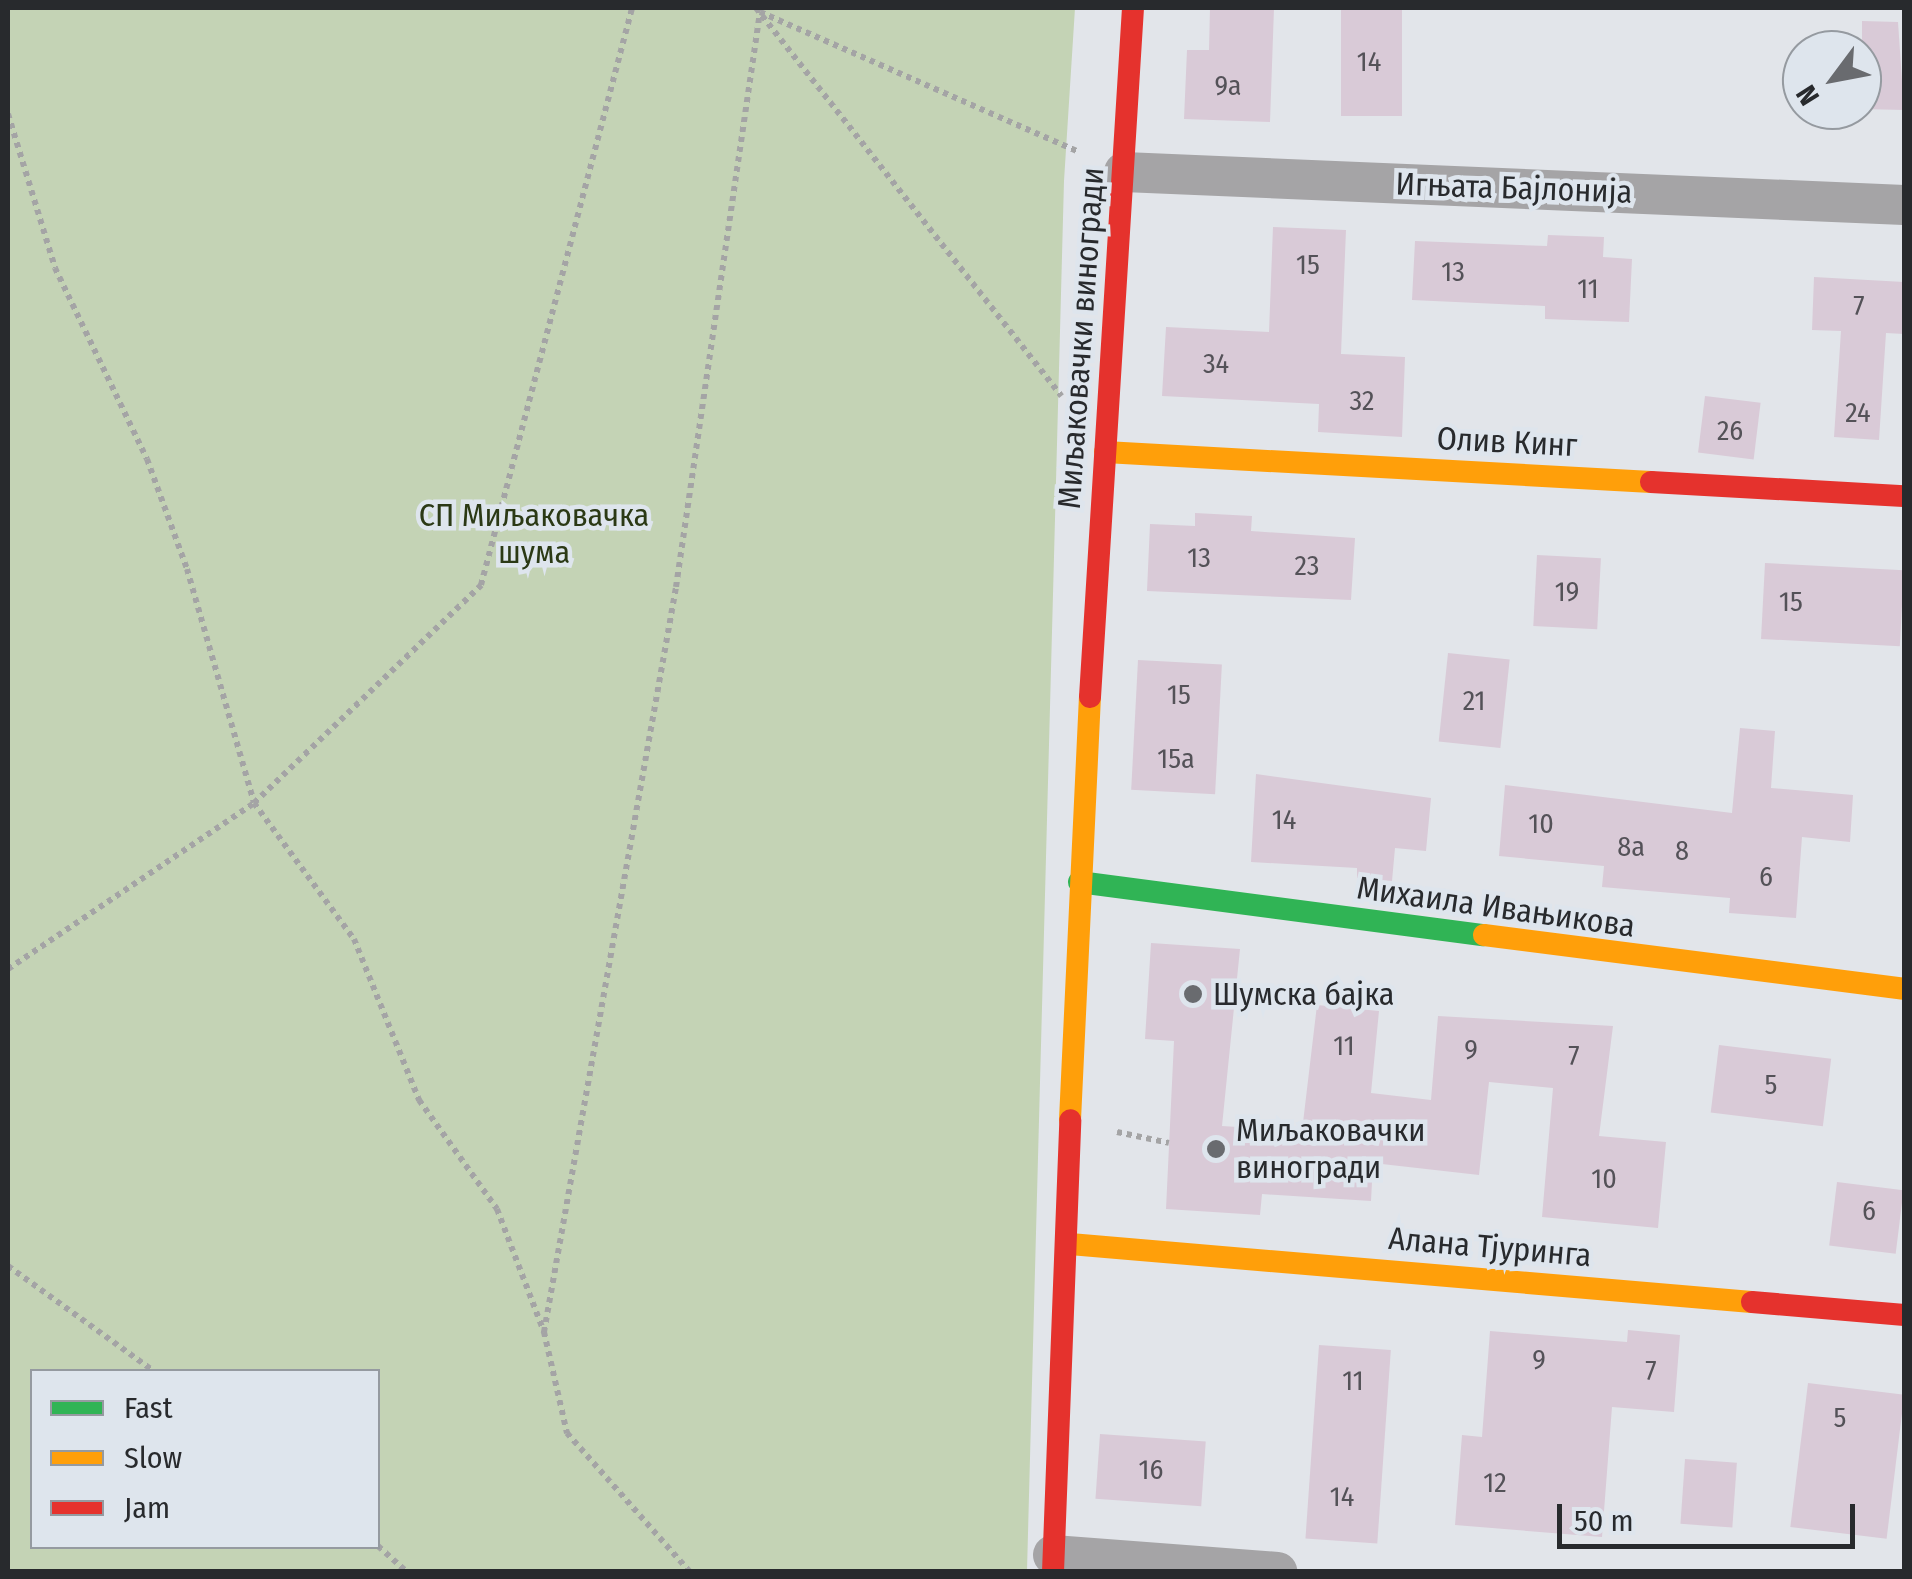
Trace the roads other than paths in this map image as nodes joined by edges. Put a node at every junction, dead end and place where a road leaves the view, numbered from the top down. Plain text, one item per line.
1 (1132, 8) edge
2 (1124, 172) junction
3 (1904, 205) edge
4 (1105, 452) junction
5 (1904, 496) edge
6 (1079, 882) junction
7 (1904, 988) edge
8 (1070, 1244) junction
9 (1904, 1315) edge
10 (1053, 1564) edge
11 (1277, 1572) edge

1 - 2 street, Миљаковачки виногради
2 - 3 street, Игњата Бајлонија
2 - 4 street, Миљаковачки виногради
4 - 5 street, Олив Кинг
4 - 6 street, Миљаковачки виногради
6 - 7 street, Михаила Ивањикова
6 - 8 street, Миљаковачки виногради
8 - 9 street, Алана Тјуринга
8 - 10 street, Миљаковачки виногради
10 - 11 street

